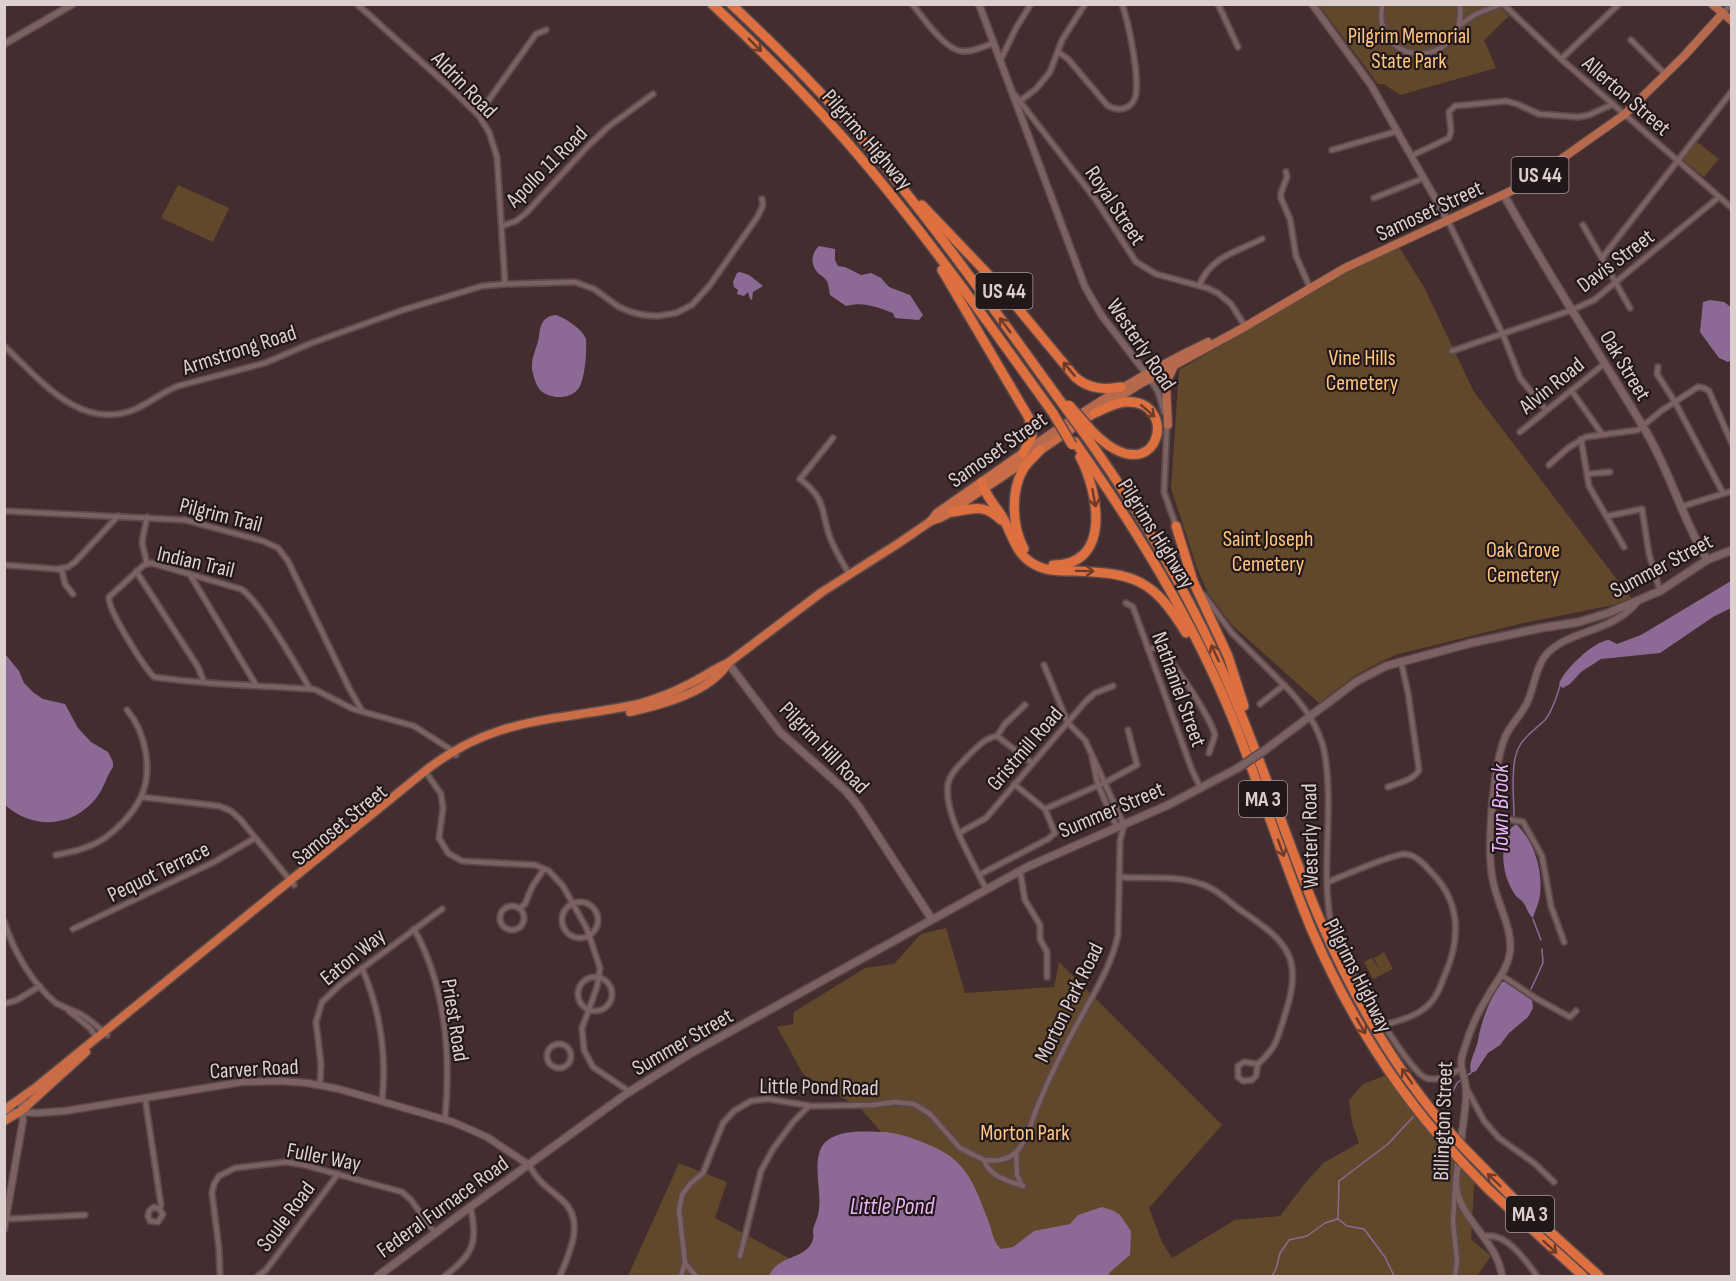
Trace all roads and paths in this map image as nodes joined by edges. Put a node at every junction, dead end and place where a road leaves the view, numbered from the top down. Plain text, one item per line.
1 (73, 4) edge
2 (357, 4) edge
3 (712, 4) edge
4 (731, 4) edge
5 (912, 4) edge
6 (979, 4) edge
7 (1031, 4) edge
8 (1085, 4) edge
9 (1122, 4) edge
10 (1218, 4) edge
11 (1312, 4) edge
12 (1382, 4) edge
13 (1460, 4) edge
14 (1490, 4) edge
15 (1497, 4) edge
16 (1502, 4) edge
17 (1619, 4) edge
18 (1712, 4) edge
19 (1731, 4) edge
20 (1723, 13) junction
21 (1731, 21) edge
22 (1458, 27) junction
23 (546, 30) dead end
24 (1631, 40) dead end
25 (994, 43) junction
26 (4, 44) edge
27 (1238, 47) dead end
28 (1058, 52) junction
29 (1561, 59) junction
30 (1000, 62) junction
31 (1665, 74) junction
32 (1012, 90) junction
33 (1731, 91) edge
34 (653, 94) dead end
35 (1020, 101) junction
36 (1613, 104) junction
37 (1625, 114) junction
38 (478, 115) junction
39 (1398, 131) junction
40 (1332, 150) dead end
41 (1411, 156) junction
42 (1677, 161) junction
43 (1286, 172) dead end
44 (892, 176) junction
45 (1424, 178) junction
46 (1504, 195) junction
47 (1719, 197) junction
48 (1374, 198) dead end
49 (762, 199) dead end
50 (1731, 207) edge
51 (1448, 221) junction
52 (1583, 225) dead end
53 (502, 226) junction
54 (916, 227) junction
55 (1262, 239) dead end
56 (1602, 258) junction
57 (1617, 283) junction
58 (505, 284) junction
59 (1199, 286) junction
60 (1310, 288) junction
61 (1630, 309) dead end
62 (1572, 310) junction
63 (1245, 326) junction
64 (1501, 333) junction
65 (4, 346) edge
66 (1452, 351) dead end
67 (1604, 363) junction
68 (1175, 365) junction
69 (1659, 367) dead end
70 (1148, 376) junction
71 (1121, 387) junction
72 (1571, 390) junction
73 (1675, 402) junction
74 (1546, 410) junction
75 (1095, 413) junction
76 (1168, 425) junction
77 (1642, 425) junction
78 (1520, 432) dead end
79 (1088, 433) junction
80 (1602, 434) junction
81 (832, 438) dead end
82 (1581, 439) junction
83 (1073, 444) junction
84 (1731, 444) edge
85 (1040, 450) junction
86 (1023, 453) junction
87 (1549, 465) dead end
88 (1610, 472) dead end
89 (1587, 474) junction
90 (982, 486) junction
91 (1731, 490) edge
92 (1723, 493) junction
93 (1680, 507) junction
94 (4, 511) edge
95 (953, 512) junction
96 (118, 516) junction
97 (1608, 516) junction
98 (147, 517) junction
99 (931, 520) junction
100 (1006, 526) junction
101 (1176, 526) junction
102 (1624, 547) dead end
103 (1731, 550) edge
104 (1707, 560) junction
105 (147, 564) junction
106 (4, 565) edge
107 (57, 569) junction
108 (136, 572) junction
109 (189, 573) junction
110 (849, 573) junction
111 (1660, 591) junction
112 (73, 594) dead end
113 (1637, 602) junction
114 (1126, 603) dead end
115 (1148, 650) junction
116 (1401, 661) junction
117 (728, 663) junction
118 (1044, 665) dead end
119 (204, 682) junction
120 (256, 685) junction
121 (1284, 685) junction
122 (1113, 686) dead end
123 (310, 689) junction
124 (1260, 704) dead end
125 (1025, 705) dead end
126 (127, 710) dead end
127 (364, 712) junction
128 (1232, 717) junction
129 (1310, 717) junction
130 (1068, 723) junction
131 (1128, 730) dead end
132 (997, 736) junction
133 (1254, 746) junction
134 (454, 753) junction
135 (1209, 753) dead end
136 (1092, 754) junction
137 (1032, 763) junction
138 (426, 773) junction
139 (1106, 782) junction
140 (1014, 784) junction
141 (1098, 785) junction
142 (1388, 788) dead end
143 (1201, 789) junction
144 (141, 797) junction
145 (1045, 809) junction
146 (1492, 816) junction
147 (1120, 826) junction
148 (959, 833) junction
149 (255, 838) junction
150 (56, 855) dead end
151 (544, 869) junction
152 (1020, 871) junction
153 (979, 875) junction
154 (1119, 877) junction
155 (293, 882) junction
156 (1328, 882) junction
157 (986, 889) junction
158 (573, 903) junction
159 (520, 908) junction
160 (442, 909) dead end
161 (932, 918) junction
162 (4, 921) edge
163 (414, 929) junction
164 (73, 930) dead end
165 (590, 936) junction
166 (1564, 942) dead end
167 (362, 968) junction
168 (1501, 975) junction
169 (599, 977) junction
170 (1047, 977) dead end
171 (40, 986) junction
172 (4, 1004) edge
173 (64, 1007) junction
174 (588, 1010) junction
175 (1576, 1011) dead end
176 (1384, 1025) junction
177 (101, 1036) junction
178 (583, 1047) junction
179 (570, 1052) junction
180 (1258, 1064) junction
181 (1461, 1071) junction
182 (321, 1085) junction
183 (1465, 1085) junction
184 (630, 1092) junction
185 (24, 1096) junction
186 (145, 1098) junction
187 (382, 1101) junction
188 (809, 1106) junction
189 (4, 1110) edge
190 (21, 1111) junction
191 (445, 1119) junction
192 (4, 1121) edge
193 (1016, 1152) junction
194 (984, 1160) junction
195 (529, 1166) junction
196 (338, 1174) junction
197 (1554, 1182) dead end
198 (1456, 1184) junction
199 (470, 1206) junction
200 (159, 1209) dead end
201 (85, 1215) dead end
202 (6, 1219) junction
203 (4, 1229) edge
204 (435, 1233) junction
205 (1484, 1236) junction
206 (740, 1256) dead end
207 (685, 1263) junction
208 (220, 1276) edge
209 (258, 1276) edge
210 (378, 1276) edge
211 (445, 1276) edge
212 (561, 1276) edge
213 (681, 1276) edge
214 (696, 1276) edge
215 (1455, 1276) edge
216 (1502, 1276) edge
217 (1537, 1276) edge
218 (1583, 1276) edge
219 (1599, 1276) edge

1 - 26 street
2 - 38 street, Aldrin Road
3 -> 54 highway, Pilgrims Highway / US 44
4 - 44 highway, Pilgrims Highway / US 44
5 - 25 street
6 - 25 street, Westerly Road
7 - 30 street
8 - 28 street
9 - 28 street
10 - 27 street
11 - 39 street
12 - 22 street
13 - 22 street
14 - 15 street
16 - 22 street
16 - 29 street, Allerton Street
17 - 29 street
18 - 20 main road
19 - 20 street
20 - 21 main road
20 - 31 main road, Samoset Street / US 44
23 - 38 street
24 - 31 street
25 - 30 street, Westerly Road
28 - 35 street
29 - 36 street, Allerton Street
30 - 32 street, Westerly Road
31 - 37 main road, Samoset Street / US 44
32 - 35 street, Royal Street
32 - 70 street, Westerly Road
33 - 42 street
34 - 53 street, Apollo 11 Road
35 - 59 street, Royal Street
36 - 37 street, Allerton Street
36 - 41 street
37 - 42 street, Allerton Street
37 - 46 main road, Samoset Street / US 44
38 - 53 street, Aldrin Road
39 - 40 street
39 - 41 street
41 - 45 street
42 - 47 street, Allerton Street
42 - 56 street
43 - 60 street
71 -> 44 highway, US 44
79 -> 44 highway, Pilgrims Highway, bridge
45 - 48 street
45 - 51 street
46 - 51 main road, Samoset Street / US 44
46 - 62 main road, Oak Street
47 - 50 street, Allerton Street
47 - 57 street, Davis Street
49 - 58 street, Armstrong Road
51 - 60 main road, Samoset Street / US 44
51 - 64 street
52 - 56 street
53 - 58 street, Aldrin Road
54 - 83 highway, Pilgrims Highway / US 44, bridge
54 - 86 highway
55 - 59 street
56 - 57 street
57 - 61 street
57 - 62 street, Davis Street
58 - 65 street, Armstrong Road
59 - 63 street, Royal Street
60 - 63 main road, Samoset Street / US 44
62 - 64 street, Davis Street
62 - 67 main road, Oak Street
63 - 68 main road, Samoset Street / US 44
63 - 70 main road, Samoset Street / US 44
64 - 66 street, Davis Street
64 - 74 street
67 - 72 street, Alvin Road
67 - 77 main road, Oak Street
68 - 70 main road, Samoset Street / US 44
68 - 76 main road
69 - 73 street
70 - 71 main road, Samoset Street / US 44
70 - 75 main road, Samoset Street / US 44
70 - 76 street, Westerly Road
71 - 86 main road, Samoset Street
72 - 74 street, Alvin Road
72 - 80 street
73 - 77 street
73 - 84 street
73 - 92 street
74 - 78 street, Alvin Road
75 -> 79 highway
75 - 85 highway, Samoset Street / US 44
76 - 101 street, Westerly Road
77 - 80 street
77 - 93 main road, Oak Street
133 -> 79 highway, Pilgrims Highway / MA 3
80 - 82 street
81 - 110 street
82 - 87 street
82 - 89 street
83 -> 85 highway, US 44
83 - 128 highway, Pilgrims Highway / MA 3
85 - 90 highway, Samoset Street
86 - 90 highway, Samoset Street
88 - 89 street
89 - 97 street
90 - 95 highway, Samoset Street
90 - 99 highway, Samoset Street
90 - 100 highway
91 - 92 street
92 - 93 street
93 - 104 main road, Oak Street
94 - 96 street, Pilgrim Trail
95 - 99 highway, Samoset Street
95 - 100 highway
96 - 98 street, Pilgrim Trail
96 - 107 street
97 - 102 street
97 - 111 street
98 - 105 street
98 - 127 street, Pilgrim Trail
99 - 110 highway, Samoset Street
100 -> 128 highway
101 - 121 street, Westerly Road
101 - 133 highway
103 - 104 main road, Summer Street
104 - 111 main road, Summer Street
105 - 108 street, Indian Trail
105 - 109 street, Indian Trail
106 - 107 street
107 - 112 street
108 - 119 street
108 - 119 street, Indian Trail
109 - 120 street
109 - 123 street, Indian Trail
110 - 117 highway, Samoset Street
111 - 113 main road, Summer Street
113 - 116 main road, Summer Street
113 - 146 street, Billington Street
114 - 115 street, Nathaniel Street
115 - 135 street
115 - 143 street, Nathaniel Street
116 - 129 main road, Summer Street
116 - 142 street
117 - 134 highway, Samoset Street
117 - 161 main road, Pilgrim Hill Road
118 - 130 street
119 - 120 street
120 - 123 street
121 - 124 street
121 - 129 street, Westerly Road
122 - 130 street, Gristmill Road
123 - 127 street
125 - 132 street
126 - 144 street
127 - 134 street
128 -> 218 highway, Pilgrims Highway / MA 3, bridge
129 - 143 main road, Summer Street, bridge
129 - 156 street, Westerly Road
130 - 136 street
130 - 137 street, Gristmill Road
131 - 139 street
132 - 137 street
132 - 148 street
219 -> 133 highway, Pilgrims Highway / MA 3, bridge
134 - 138 highway, Samoset Street
136 - 139 street
136 - 141 street
137 - 140 street, Gristmill Road
138 - 151 street
138 - 155 highway, Samoset Street
139 - 141 street
139 - 147 street
140 - 145 street
140 - 148 street, Gristmill Road
141 - 145 street
141 - 147 street
143 - 147 main road, Summer Street
144 - 149 street
144 - 150 street
145 - 153 street
146 - 166 street
146 - 168 street, Billington Street
147 - 152 main road, Summer Street
147 - 154 street, Morton Park Road
148 - 153 street
149 - 155 street
149 - 164 street, Pequot Terrace
151 - 158 street
151 - 159 street
152 - 157 main road, Summer Street
152 - 170 street
153 - 157 street
154 - 180 street
154 - 193 street, Morton Park Road
155 - 177 highway, Samoset Street
156 - 176 street, Westerly Road
156 - 176 street
157 - 161 main road, Summer Street
158 - 165 street
158 - 165 street
158 - 165 street
159 - 159 street
160 - 163 street, Eaton Way
161 - 184 main road, Summer Street
162 - 171 street
163 - 167 street, Eaton Way
163 - 191 street, Priest Road
165 - 169 street
167 - 182 street, Eaton Way
167 - 187 street
168 - 175 street
168 - 181 street, Billington Street
169 - 174 street
169 - 174 street
169 - 174 street
171 - 172 street
171 - 173 street
173 - 177 street
173 - 177 street
174 - 178 street
176 - 181 street, Westerly Road
177 - 185 highway, Samoset Street
177 - 190 highway, Samoset Street
178 - 179 street
178 - 184 street
179 - 179 street
180 - 180 street
181 - 183 street, Billington Street
182 - 186 street, Carver Road
182 - 187 street, Carver Road
183 - 197 street
183 - 198 street, Billington Street
184 - 195 main road, Summer Street
185 - 189 highway
185 - 190 street
186 - 190 street, Carver Road
186 - 200 street
187 - 191 street, Carver Road
188 - 194 street, Little Pond Road
188 - 206 street
188 - 207 street, Little Pond Road
189 - 190 street, Carver Road
190 - 192 highway
190 - 202 street
191 - 195 street, Carver Road
193 - 194 street
193 - 194 street, Little Pond Road
195 - 199 main road, Federal Furnace Road
195 - 212 street
196 - 204 street, Fuller Way
196 - 208 street, Fuller Way
196 - 209 street, Soule Road
198 - 205 street, Billington Street
198 - 215 street
199 - 204 main road, Federal Furnace Road
199 - 211 street
201 - 202 street
202 - 203 street
204 - 210 main road, Federal Furnace Road
205 - 216 street, Billington Street
205 - 217 street
207 - 213 street, Little Pond Road
207 - 214 street

